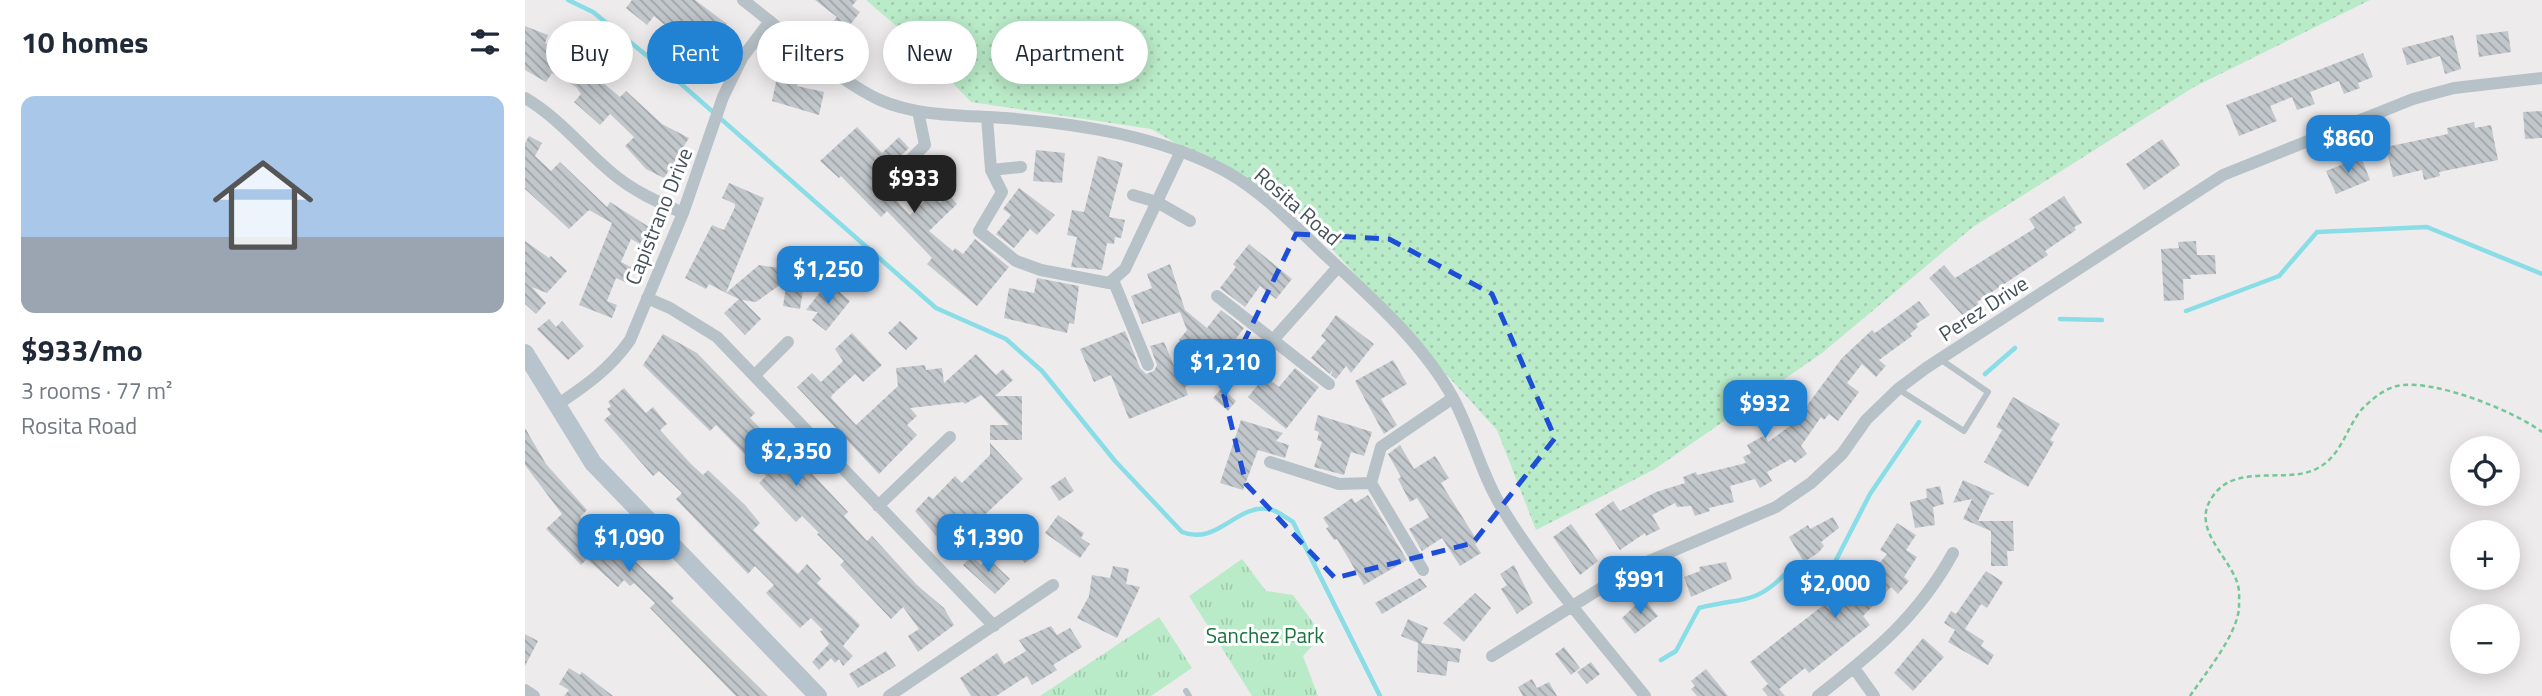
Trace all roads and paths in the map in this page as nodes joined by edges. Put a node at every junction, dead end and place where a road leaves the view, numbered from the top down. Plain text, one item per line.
1 (743, 0) edge
2 (770, 21) edge
3 (757, 38) edge
4 (2542, 79) edge
5 (858, 84) edge
6 (525, 98) edge
7 (918, 111) junction
8 (987, 117) junction
9 (1181, 150) junction
10 (1021, 167) dead end
11 (991, 170) junction
12 (897, 173) dead end
13 (1133, 195) dead end
14 (1157, 202) junction
15 (683, 213) junction
16 (1190, 221) dead end
17 (1339, 267) junction
18 (1113, 279) junction
19 (1217, 296) dead end
20 (647, 298) junction
21 (1273, 340) junction
22 (788, 342) dead end
23 (525, 353) edge
24 (1940, 359) junction
25 (1148, 365) dead end
26 (754, 376) junction
27 (1329, 384) dead end
28 (1898, 389) junction
29 (1453, 398) junction
30 (557, 405) junction
31 (2542, 432) edge
32 (950, 437) dead end
33 (1270, 462) dead end
34 (1371, 483) junction
35 (879, 506) junction
36 (1953, 553) dead end
37 (1423, 570) dead end
38 (1053, 585) dead end
39 (1571, 605) junction
40 (994, 626) junction
41 (1492, 656) dead end
42 (1854, 668) junction
43 (525, 691) edge
44 (534, 696) edge
45 (817, 696) edge
46 (889, 696) edge
47 (1645, 696) edge
48 (1818, 696) edge
49 (1874, 696) edge
50 (2190, 696) edge

1 - 2 street, Rosita Road
3 - 15 street, Capistrano Drive
4 - 24 street, Perez Drive
5 - 7 street, Rosita Road
6 - 15 street
7 - 8 street, Rosita Road
7 - 12 street
8 - 9 street, Rosita Road
8 - 11 street
9 - 14 street
9 - 17 street, Rosita Road
10 - 11 street
11 - 18 street
13 - 14 street
14 - 16 street
14 - 18 street
15 - 20 street, Capistrano Drive
17 - 21 street
17 - 29 street, Rosita Road
18 - 25 street
19 - 21 street
20 - 26 street
20 - 30 street, Capistrano Drive
21 - 27 street
22 - 26 street
23 - 30 street
24 - 28 street, Perez Drive
24 - 28 lane
26 - 35 street
28 - 39 street, Perez Drive
29 - 34 street
29 - 39 street, Rosita Road
30 - 45 street
31 - 50 path
32 - 35 street
33 - 34 street
34 - 37 street
35 - 40 street
36 - 42 street
38 - 40 street
39 - 41 street, Perez Drive
39 - 47 street, Rosita Road
40 - 46 street
42 - 48 street
42 - 49 street
43 - 44 street

